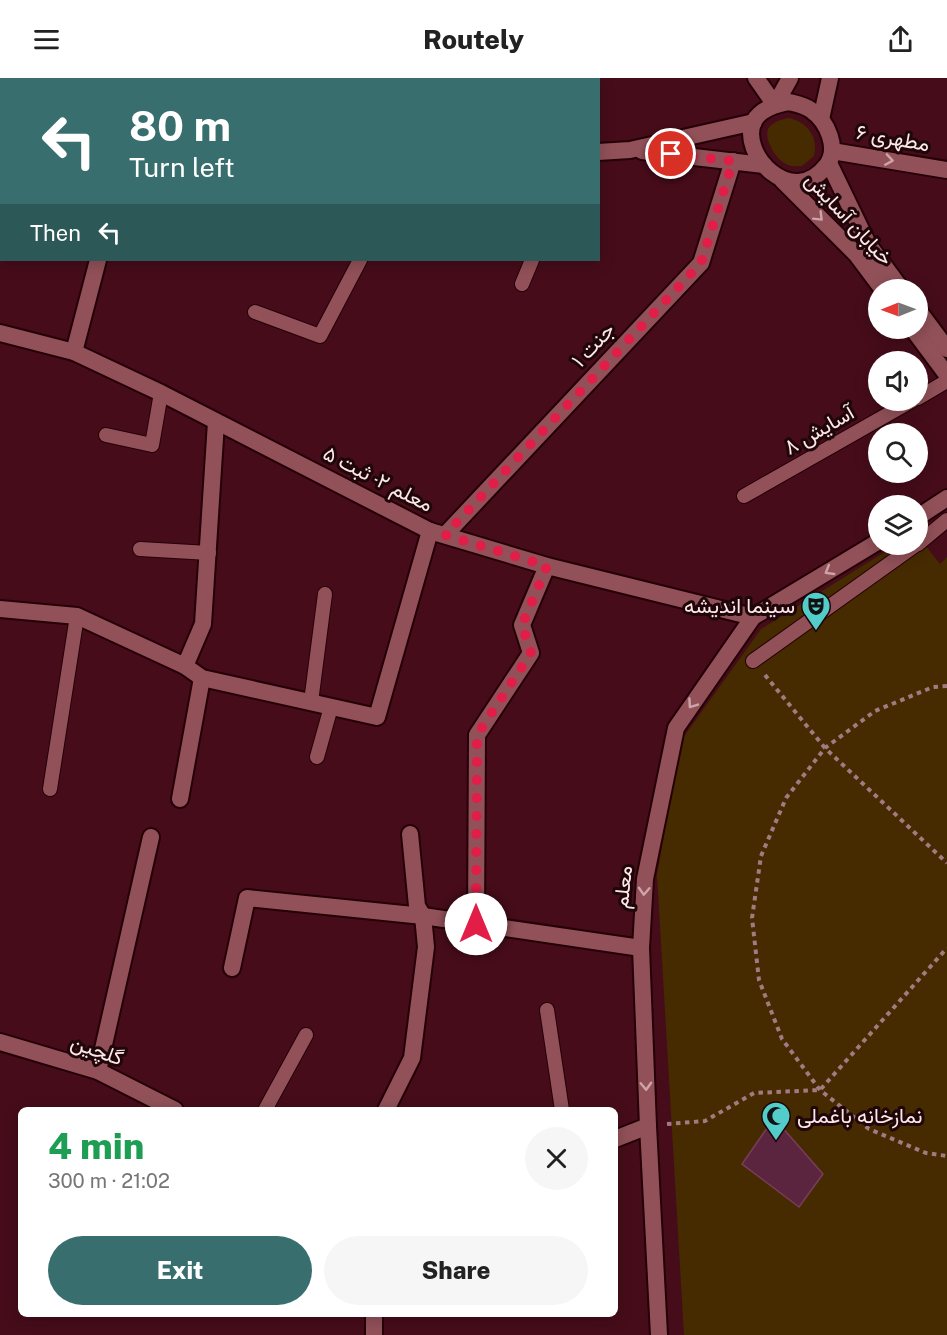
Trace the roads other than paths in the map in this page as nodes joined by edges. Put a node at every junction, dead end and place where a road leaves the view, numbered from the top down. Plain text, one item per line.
1 (756, 78) edge
2 (790, 78) edge
3 (830, 78) edge
4 (776, 105) junction
5 (821, 119) junction
6 (754, 122) junction
7 (630, 150) junction
8 (600, 152) edge
9 (830, 157) junction
10 (733, 161) junction
11 (764, 165) junction
12 (947, 170) edge
13 (782, 180) junction
14 (98, 261) edge
15 (359, 261) edge
16 (532, 261) edge
17 (875, 279) edge
18 (894, 279) edge
19 (522, 284) dead end
20 (255, 312) dead end
21 (928, 323) edge
22 (0, 333) edge
23 (920, 339) edge
24 (947, 349) edge
25 (74, 352) junction
26 (947, 375) edge
27 (947, 381) edge
28 (928, 392) edge
29 (161, 393) junction
30 (895, 411) edge
31 (216, 422) junction
32 (106, 435) dead end
33 (744, 496) dead end
34 (947, 498) edge
35 (928, 510) edge
36 (947, 520) edge
37 (438, 533) junction
38 (928, 536) edge
39 (868, 547) edge
40 (140, 549) dead end
41 (208, 553) junction
42 (902, 555) edge
43 (547, 566) junction
44 (325, 594) dead end
45 (0, 609) edge
46 (77, 616) junction
47 (753, 617) junction
48 (753, 661) road end
49 (185, 666) junction
50 (202, 678) junction
51 (311, 702) junction
52 (331, 707) junction
53 (317, 757) dead end
54 (50, 789) dead end
55 (180, 799) dead end
56 (410, 834) dead end
57 (151, 837) dead end
58 (423, 916) junction
59 (476, 924) junction
60 (641, 948) junction
61 (232, 968) dead end
62 (547, 1010) dead end
63 (306, 1035) dead end
64 (0, 1042) edge
65 (98, 1071) junction
66 (169, 1107) edge
67 (267, 1107) edge
68 (388, 1107) edge
69 (562, 1107) edge
70 (648, 1126) junction
71 (618, 1138) edge
72 (374, 1317) edge
73 (374, 1335) edge
74 (659, 1335) edge

1 - 4 street
2 - 4 street
3 - 5 street
4 - 5 street
4 - 6 street
5 - 9 street
6 - 7 street
6 - 11 street
7 - 8 street
7 - 10 street
9 -> 12 street, مطهری ۶
9 - 13 street
9 - 18 street, خیابان آسایش
10 - 11 street
10 - 37 street, جنت ۱
11 - 13 street
13 -> 17 street, خیابان آسایش
14 - 25 street
15 - 20 lane
16 - 19 lane
21 - 24 street
22 - 25 street, معلم ۲- ثبت ۵
23 - 26 street
25 - 29 street, معلم ۲- ثبت ۵
27 - 28 lane
29 - 31 street, معلم ۲- ثبت ۵
29 - 32 lane
30 - 33 lane, آسایش ۸
31 - 37 street, معلم ۲- ثبت ۵
31 - 41 street
34 - 35 street
36 - 38 lane
37 - 43 street, معلم ۲- ثبت ۵
37 - 52 street
39 -> 47 street, معلم
40 - 41 lane
41 - 49 street
42 - 48 lane
43 - 47 street, معلم ۲- ثبت ۵
43 - 59 street
44 - 51 lane
45 - 46 street
46 - 49 street
46 - 54 lane
47 -> 60 street, معلم
49 - 50 street
50 - 51 street
50 - 55 street
51 - 52 street
52 - 53 lane
56 - 58 street
57 - 65 street
58 - 59 street
58 - 61 street
58 - 68 street
59 - 60 street
60 -> 70 street, معلم
62 - 69 lane
63 - 67 lane
64 - 65 street, گلچین
65 - 66 street, گلچین
70 - 71 street
70 - 74 street, معلم
72 - 73 street

